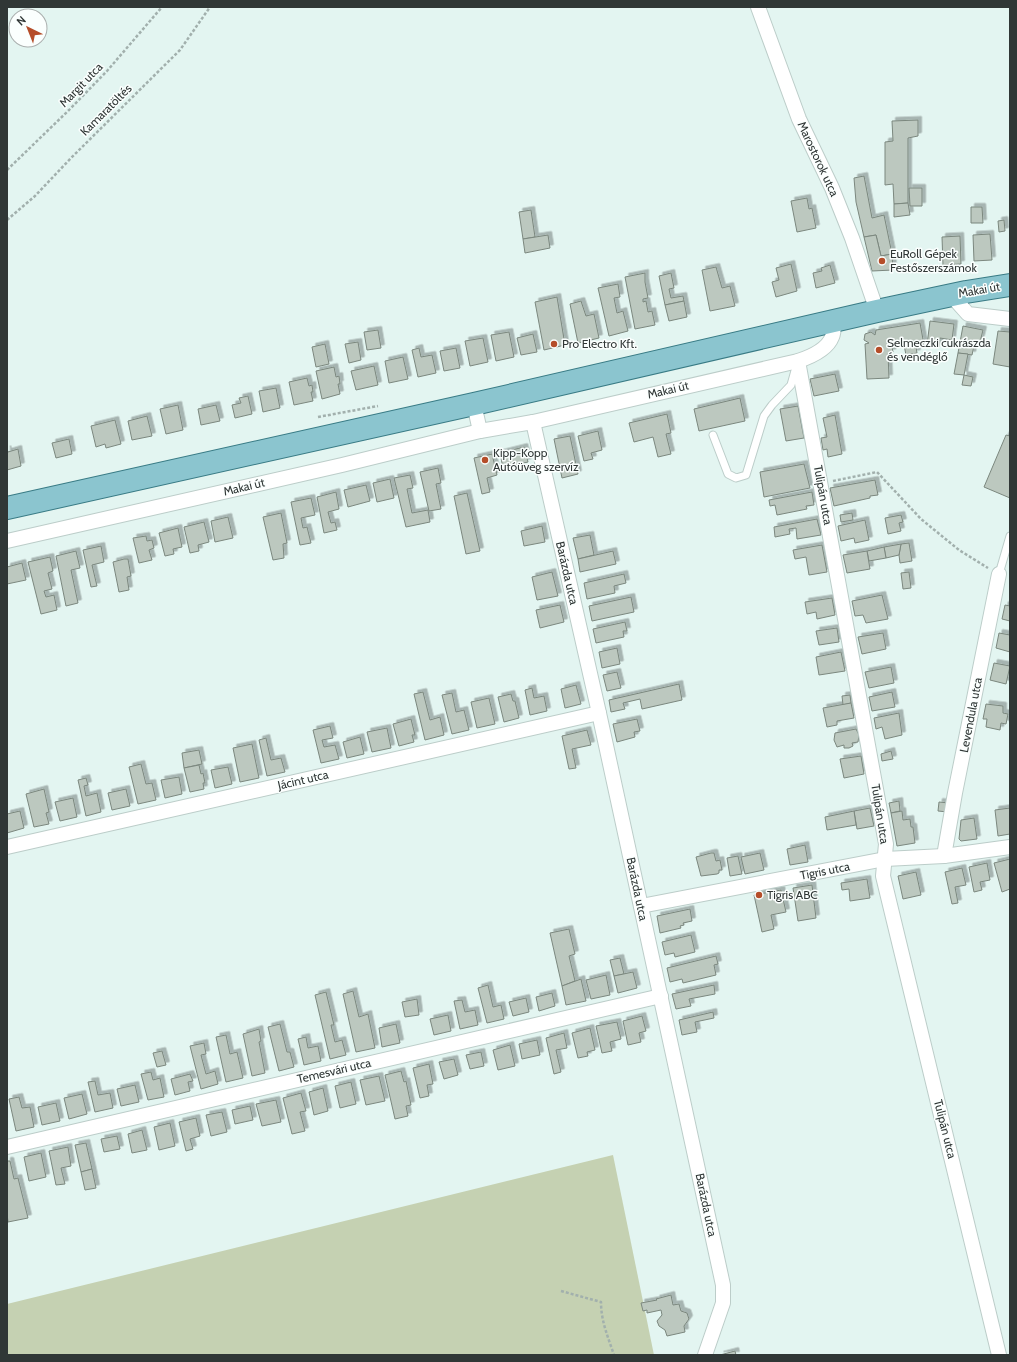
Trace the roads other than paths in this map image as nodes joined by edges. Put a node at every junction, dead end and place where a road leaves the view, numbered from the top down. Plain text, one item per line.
1 (758, 7) edge
2 (1009, 285) edge
3 (951, 295) junction
4 (877, 310) junction
5 (1010, 320) edge
6 (834, 321) junction
7 (798, 361) junction
8 (474, 404) junction
9 (533, 422) junction
10 (480, 431) junction
11 (713, 435) dead end
12 (7, 508) edge
13 (1010, 536) edge
14 (7, 541) edge
15 (999, 574) joint
16 (599, 714) junction
17 (7, 847) edge
18 (1010, 847) edge
19 (944, 856) junction
20 (885, 860) junction
21 (641, 906) junction
22 (661, 996) junction
23 (7, 1147) edge
24 (705, 1355) edge
25 (1000, 1355) edge

1 - 4 street, Marostorok utca
2 - 3 main road, Makai út
3 - 4 main road, Makai út
3 - 5 street
4 - 6 main road, Makai út
6 - 7 street, Makai út
6 - 8 main road, Makai út
7 - 9 street, Makai út
7 - 11 lane
7 - 20 street, Tulipán utca
8 - 10 street
8 - 12 main road, Makai út
9 - 10 street, Makai út
9 - 16 street, Barázda utca
10 - 14 street, Makai út
13 - 15 lane
15 - 19 street, Levendula utca
16 - 17 street, Jácint utca
16 - 21 street, Barázda utca
18 - 19 street, Tigris utca
19 - 20 street, Tigris utca
20 - 21 street, Tigris utca
20 - 25 street, Tulipán utca
21 - 22 street, Barázda utca
22 - 23 street, Temesvári utca
22 - 24 street, Barázda utca

